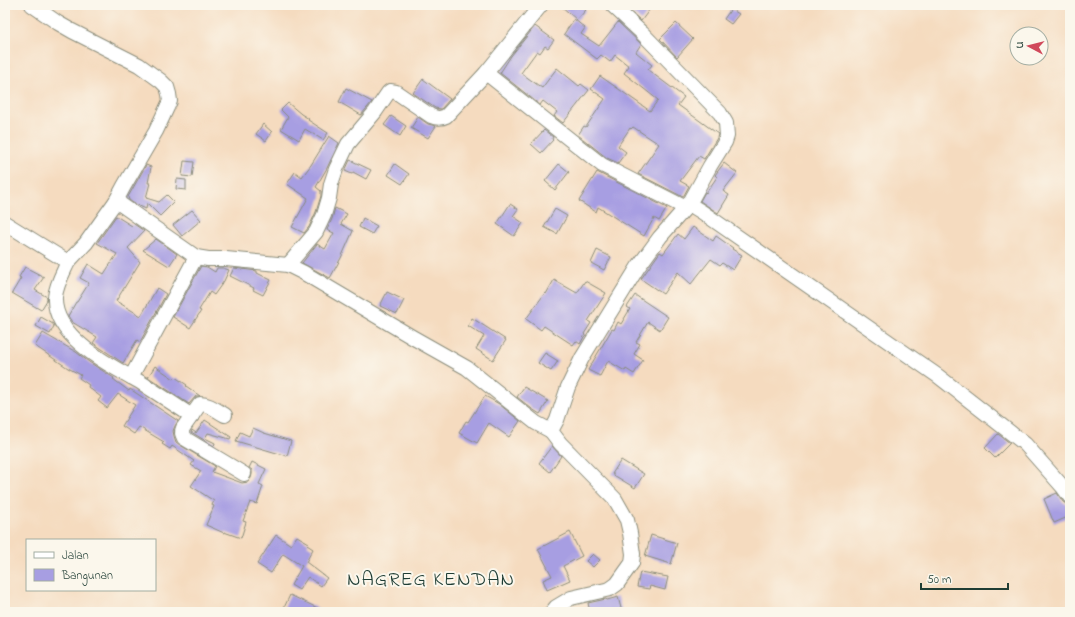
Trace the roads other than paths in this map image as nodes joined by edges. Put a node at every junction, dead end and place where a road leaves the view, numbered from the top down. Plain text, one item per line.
1 (32, 5) edge
2 (541, 5) edge
3 (612, 5) edge
4 (486, 73) junction
5 (116, 201) junction
6 (687, 206) junction
7 (5, 223) edge
8 (196, 257) junction
9 (68, 262) junction
10 (288, 265) junction
11 (130, 377) junction
12 (225, 415) dead end
13 (192, 416) junction
14 (551, 431) junction
15 (244, 474) dead end
16 (1070, 497) edge
17 (552, 612) edge

1 - 5 street
2 - 4 street
3 - 6 street
4 - 6 street
4 - 10 street
5 - 8 street
5 - 9 street
6 - 14 street
6 - 16 street
7 - 9 street
8 - 10 street
8 - 11 street
9 - 11 street
10 - 14 street
11 - 13 street
12 - 13 street
13 - 15 street
14 - 17 street

